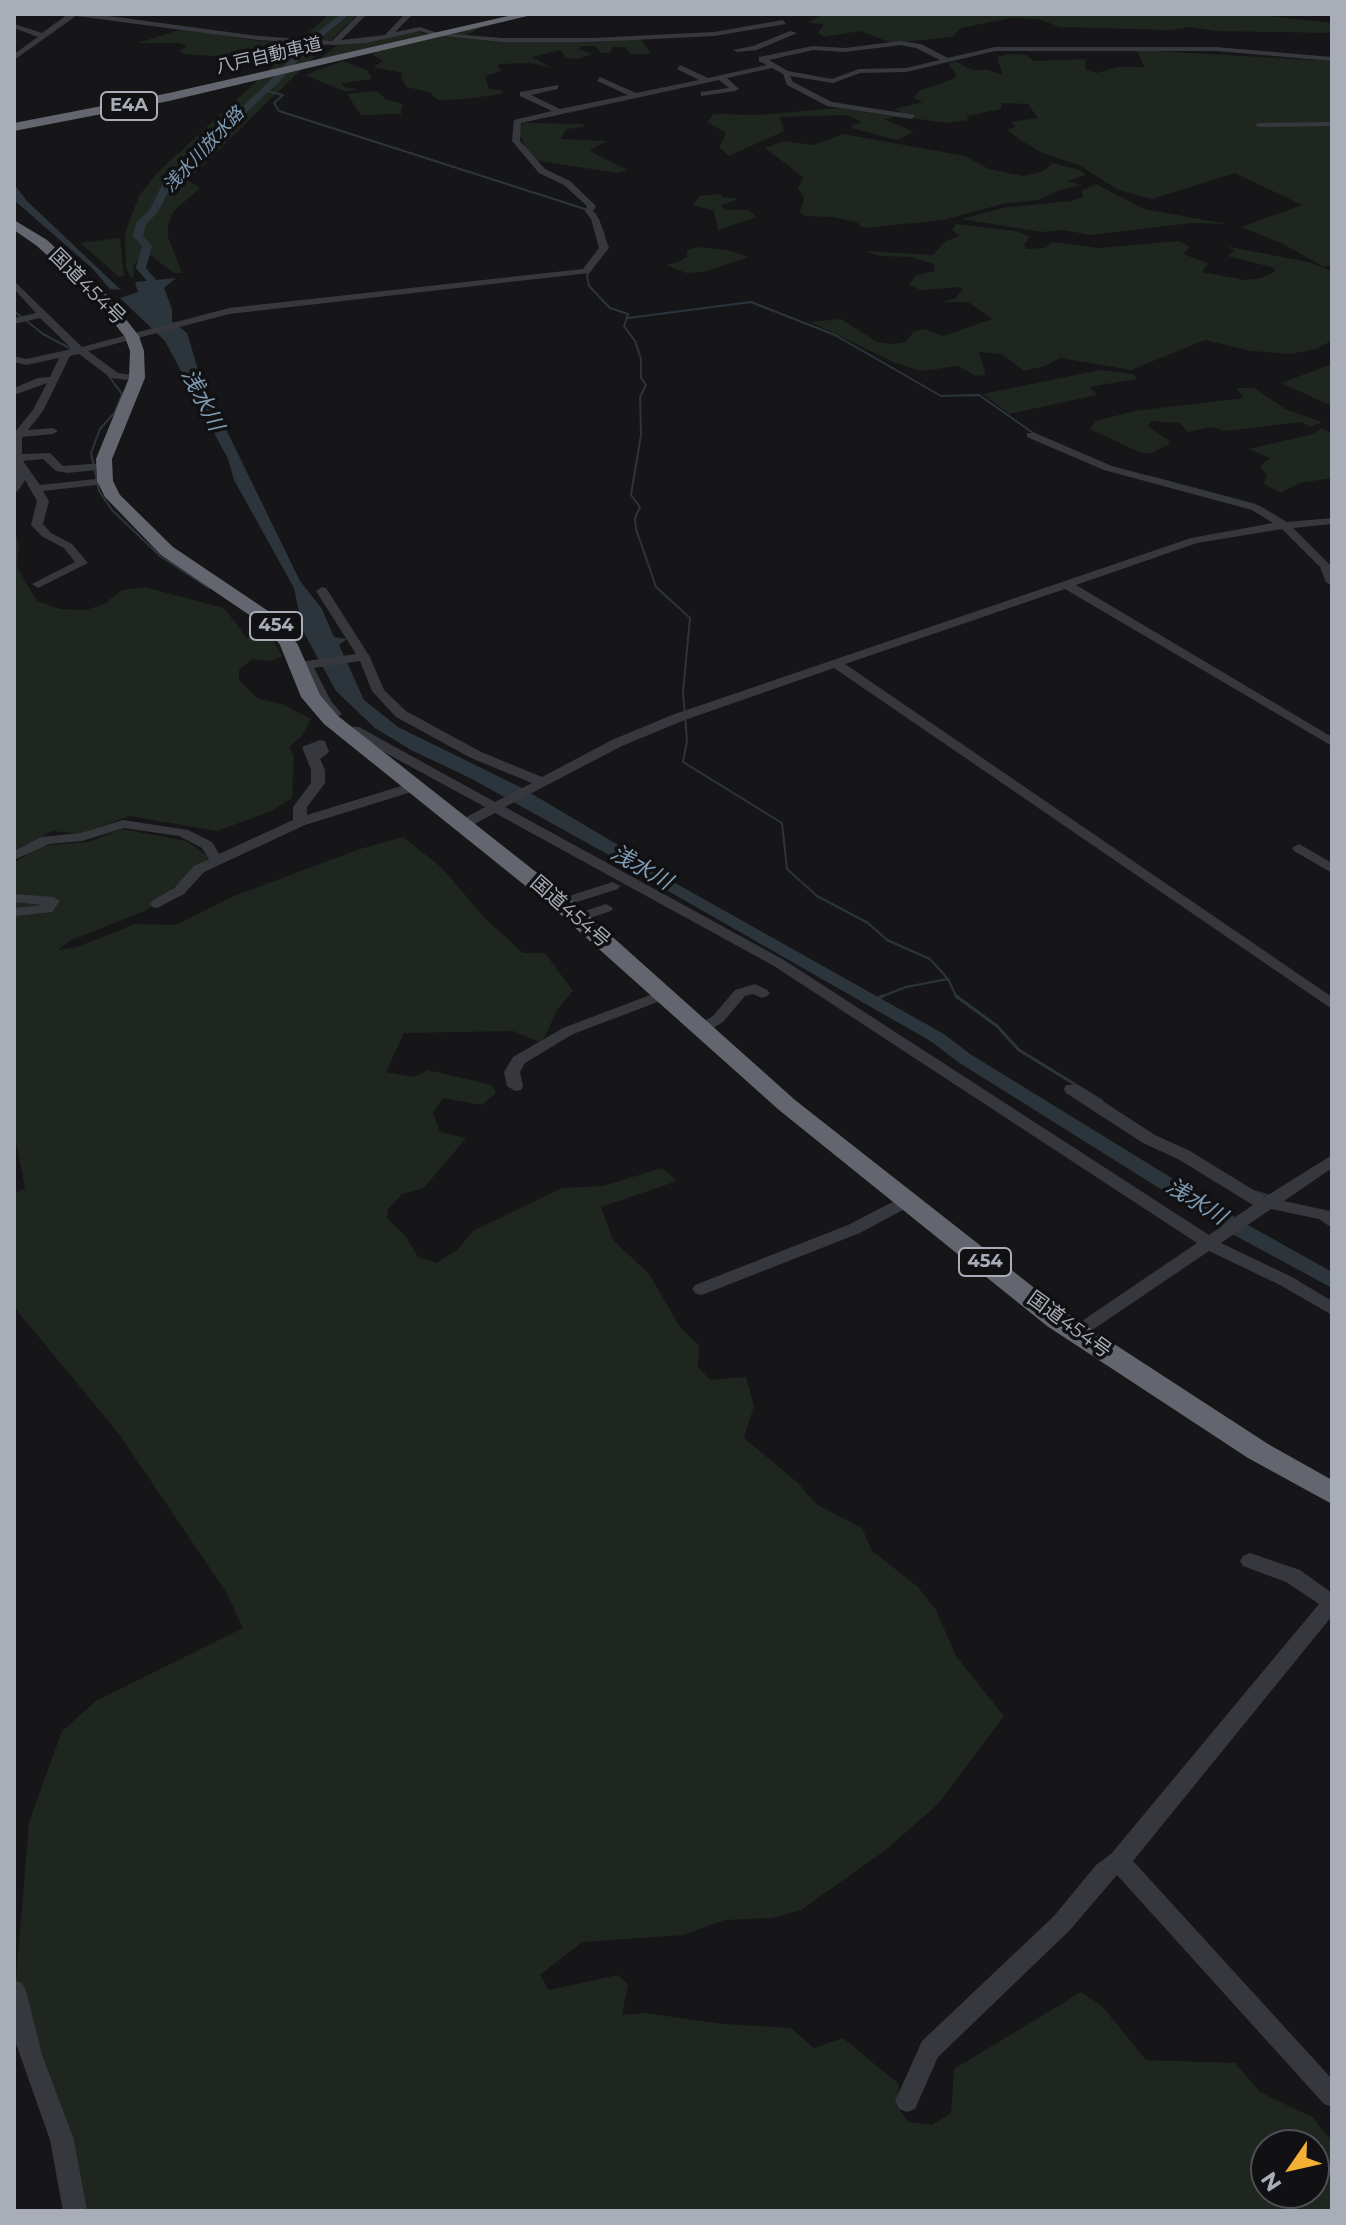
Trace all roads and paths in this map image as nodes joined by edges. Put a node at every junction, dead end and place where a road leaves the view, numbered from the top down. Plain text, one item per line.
1 (76, 14) edge
2 (363, 14) edge
3 (409, 14) edge
4 (528, 14) edge
5 (771, 14) edge
6 (783, 22) junction
7 (14, 26) edge
8 (793, 33) junction
9 (43, 36) junction
10 (387, 36) junction
11 (724, 41) dead end
12 (334, 43) junction
13 (765, 43) junction
14 (813, 48) junction
15 (737, 50) dead end
16 (795, 52) junction
17 (14, 58) edge
18 (1332, 59) edge
19 (947, 60) junction
20 (680, 67) dead end
21 (769, 67) junction
22 (786, 73) junction
23 (720, 77) junction
24 (600, 79) dead end
25 (706, 80) junction
26 (839, 80) junction
27 (555, 87) dead end
28 (857, 87) dead end
29 (704, 94) dead end
30 (634, 95) junction
31 (559, 112) junction
32 (912, 117) dead end
33 (1332, 124) edge
34 (1259, 125) dead end
35 (14, 126) edge
36 (14, 224) edge
37 (16, 289) edge
38 (43, 314) junction
39 (14, 321) edge
40 (141, 334) junction
41 (80, 349) junction
42 (66, 354) junction
43 (14, 359) edge
44 (26, 362) junction
45 (14, 369) edge
46 (115, 376) junction
47 (55, 380) junction
48 (130, 382) junction
49 (14, 392) edge
50 (18, 430) edge
51 (53, 431) dead end
52 (1031, 435) dead end
53 (18, 458) junction
54 (104, 473) junction
55 (14, 489) edge
56 (36, 489) junction
57 (1332, 521) edge
58 (1284, 525) junction
59 (1332, 582) edge
60 (38, 584) dead end
61 (1066, 584) junction
62 (322, 591) dead end
63 (359, 658) junction
64 (836, 664) junction
65 (305, 665) junction
66 (1332, 742) edge
67 (314, 757) dead end
68 (538, 784) junction
69 (416, 786) junction
70 (496, 807) junction
71 (300, 822) junction
72 (464, 824) junction
73 (1299, 848) dead end
74 (14, 856) edge
75 (216, 860) junction
76 (1332, 869) edge
77 (613, 886) dead end
78 (14, 898) edge
79 (561, 903) junction
80 (157, 904) dead end
81 (606, 908) dead end
82 (14, 912) edge
83 (578, 918) junction
84 (762, 993) dead end
85 (666, 994) junction
86 (1332, 1004) edge
87 (703, 1028) junction
88 (515, 1086) dead end
89 (1072, 1089) dead end
90 (1332, 1160) edge
91 (908, 1200) junction
92 (1265, 1206) junction
93 (1332, 1222) edge
94 (1213, 1240) junction
95 (701, 1289) dead end
96 (1332, 1309) edge
97 (1076, 1333) junction
98 (1332, 1493) edge
99 (1250, 1561) dead end
100 (1332, 1602) edge
101 (1119, 1861) junction
102 (14, 1991) edge
103 (1332, 2096) edge
104 (907, 2101) dead end
105 (75, 2211) edge

1 - 9 street
1 - 12 street
2 - 12 street
3 - 10 street
4 - 35 highway, 八戸自動車道 / E4A
5 - 6 street
6 - 8 street
6 - 10 street
7 - 9 street
8 - 13 street
8 - 14 street
9 - 17 street
10 - 12 street
11 - 13 street
13 - 15 street
13 - 16 street
14 - 16 street
14 - 19 street
16 - 21 street
18 - 19 street
19 - 26 street
20 - 25 street
21 - 22 street
21 - 23 street
22 - 26 street
22 - 32 street
23 - 25 street
23 - 29 street
24 - 30 street
25 - 30 street
26 - 28 street
27 - 31 street
30 - 31 street
31 - 40 street
33 - 34 street
36 - 40 highway, 国道454号
37 - 38 street
38 - 39 street
38 - 41 street
40 - 41 street
40 - 48 highway, 国道454号
41 - 42 street
41 - 46 street
42 - 44 street
42 - 47 street
43 - 44 street
44 - 45 street
46 - 48 street
46 - 48 street
47 - 49 street
47 - 50 street
48 - 54 highway, 国道454号
50 - 51 street
50 - 53 street
52 - 58 street
53 - 54 street
53 - 55 street
53 - 56 street
54 - 56 street
54 - 65 highway, 国道454号 / 454
56 - 60 street
57 - 58 street
58 - 59 street
58 - 61 street
61 - 64 street
61 - 66 street
62 - 63 street
63 - 65 street
63 - 68 street
64 - 68 street
64 - 86 street
65 - 69 highway, 国道454号 / 454
65 - 70 street
67 - 71 street
68 - 70 street
69 - 71 street
69 - 72 highway, 国道454号 / 454
70 - 72 street
70 - 94 street
71 - 75 street
72 - 79 highway, 国道454号 / 454
73 - 76 street
74 - 75 street
75 - 80 street
77 - 79 street
78 - 82 street
79 - 83 highway, 国道454号 / 454
81 - 83 street
83 - 85 highway, 国道454号 / 454
84 - 87 street
85 - 87 highway, 国道454号 / 454
85 - 88 street
87 - 91 highway, 国道454号 / 454
89 - 92 street
90 - 92 street
91 - 95 street
91 - 97 highway, 国道454号 / 454
92 - 93 street
92 - 94 street
94 - 96 street
94 - 97 street
97 - 98 highway, 国道454号 / 454
99 - 100 street
100 - 101 street
101 - 103 street
101 - 104 street
102 - 105 street

